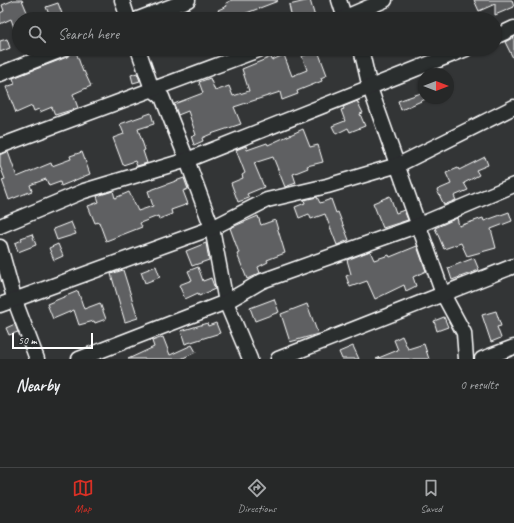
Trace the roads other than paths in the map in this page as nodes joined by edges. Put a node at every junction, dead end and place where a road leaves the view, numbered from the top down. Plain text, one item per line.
1 (122, 0) edge
2 (188, 0) edge
3 (338, 0) edge
4 (385, 0) edge
5 (126, 12) edge
6 (156, 12) edge
7 (342, 12) edge
8 (359, 12) edge
9 (514, 28) edge
10 (502, 34) edge
11 (46, 56) edge
12 (140, 56) edge
13 (242, 56) edge
14 (363, 56) edge
15 (449, 56) edge
16 (0, 74) edge
17 (370, 88) junction
18 (152, 89) junction
19 (514, 107) edge
20 (0, 146) edge
21 (188, 160) junction
22 (398, 165) junction
23 (514, 185) edge
24 (419, 225) junction
25 (0, 226) edge
26 (212, 228) junction
27 (0, 247) edge
28 (514, 266) edge
29 (443, 294) junction
30 (15, 301) junction
31 (226, 302) junction
32 (0, 305) edge
33 (514, 347) edge
34 (37, 359) edge
35 (79, 359) edge
36 (250, 359) edge
37 (278, 359) edge
38 (466, 359) edge
39 (482, 359) edge

1 - 5 street
2 - 6 street
3 - 7 street
4 - 8 street
9 - 10 street
11 - 16 street
12 - 18 street
13 - 18 street
14 - 17 street
15 - 17 street
17 - 21 street
17 - 22 street
18 - 20 street
18 - 21 street
19 - 22 street
21 - 25 street
21 - 26 street
22 - 24 street
22 - 26 street
23 - 24 street
24 - 29 street
24 - 31 street
26 - 30 street
26 - 31 street
27 - 30 street
28 - 29 street
29 - 37 street
29 - 38 street
30 - 32 street
30 - 34 street
31 - 35 street
31 - 36 street
33 - 39 street

